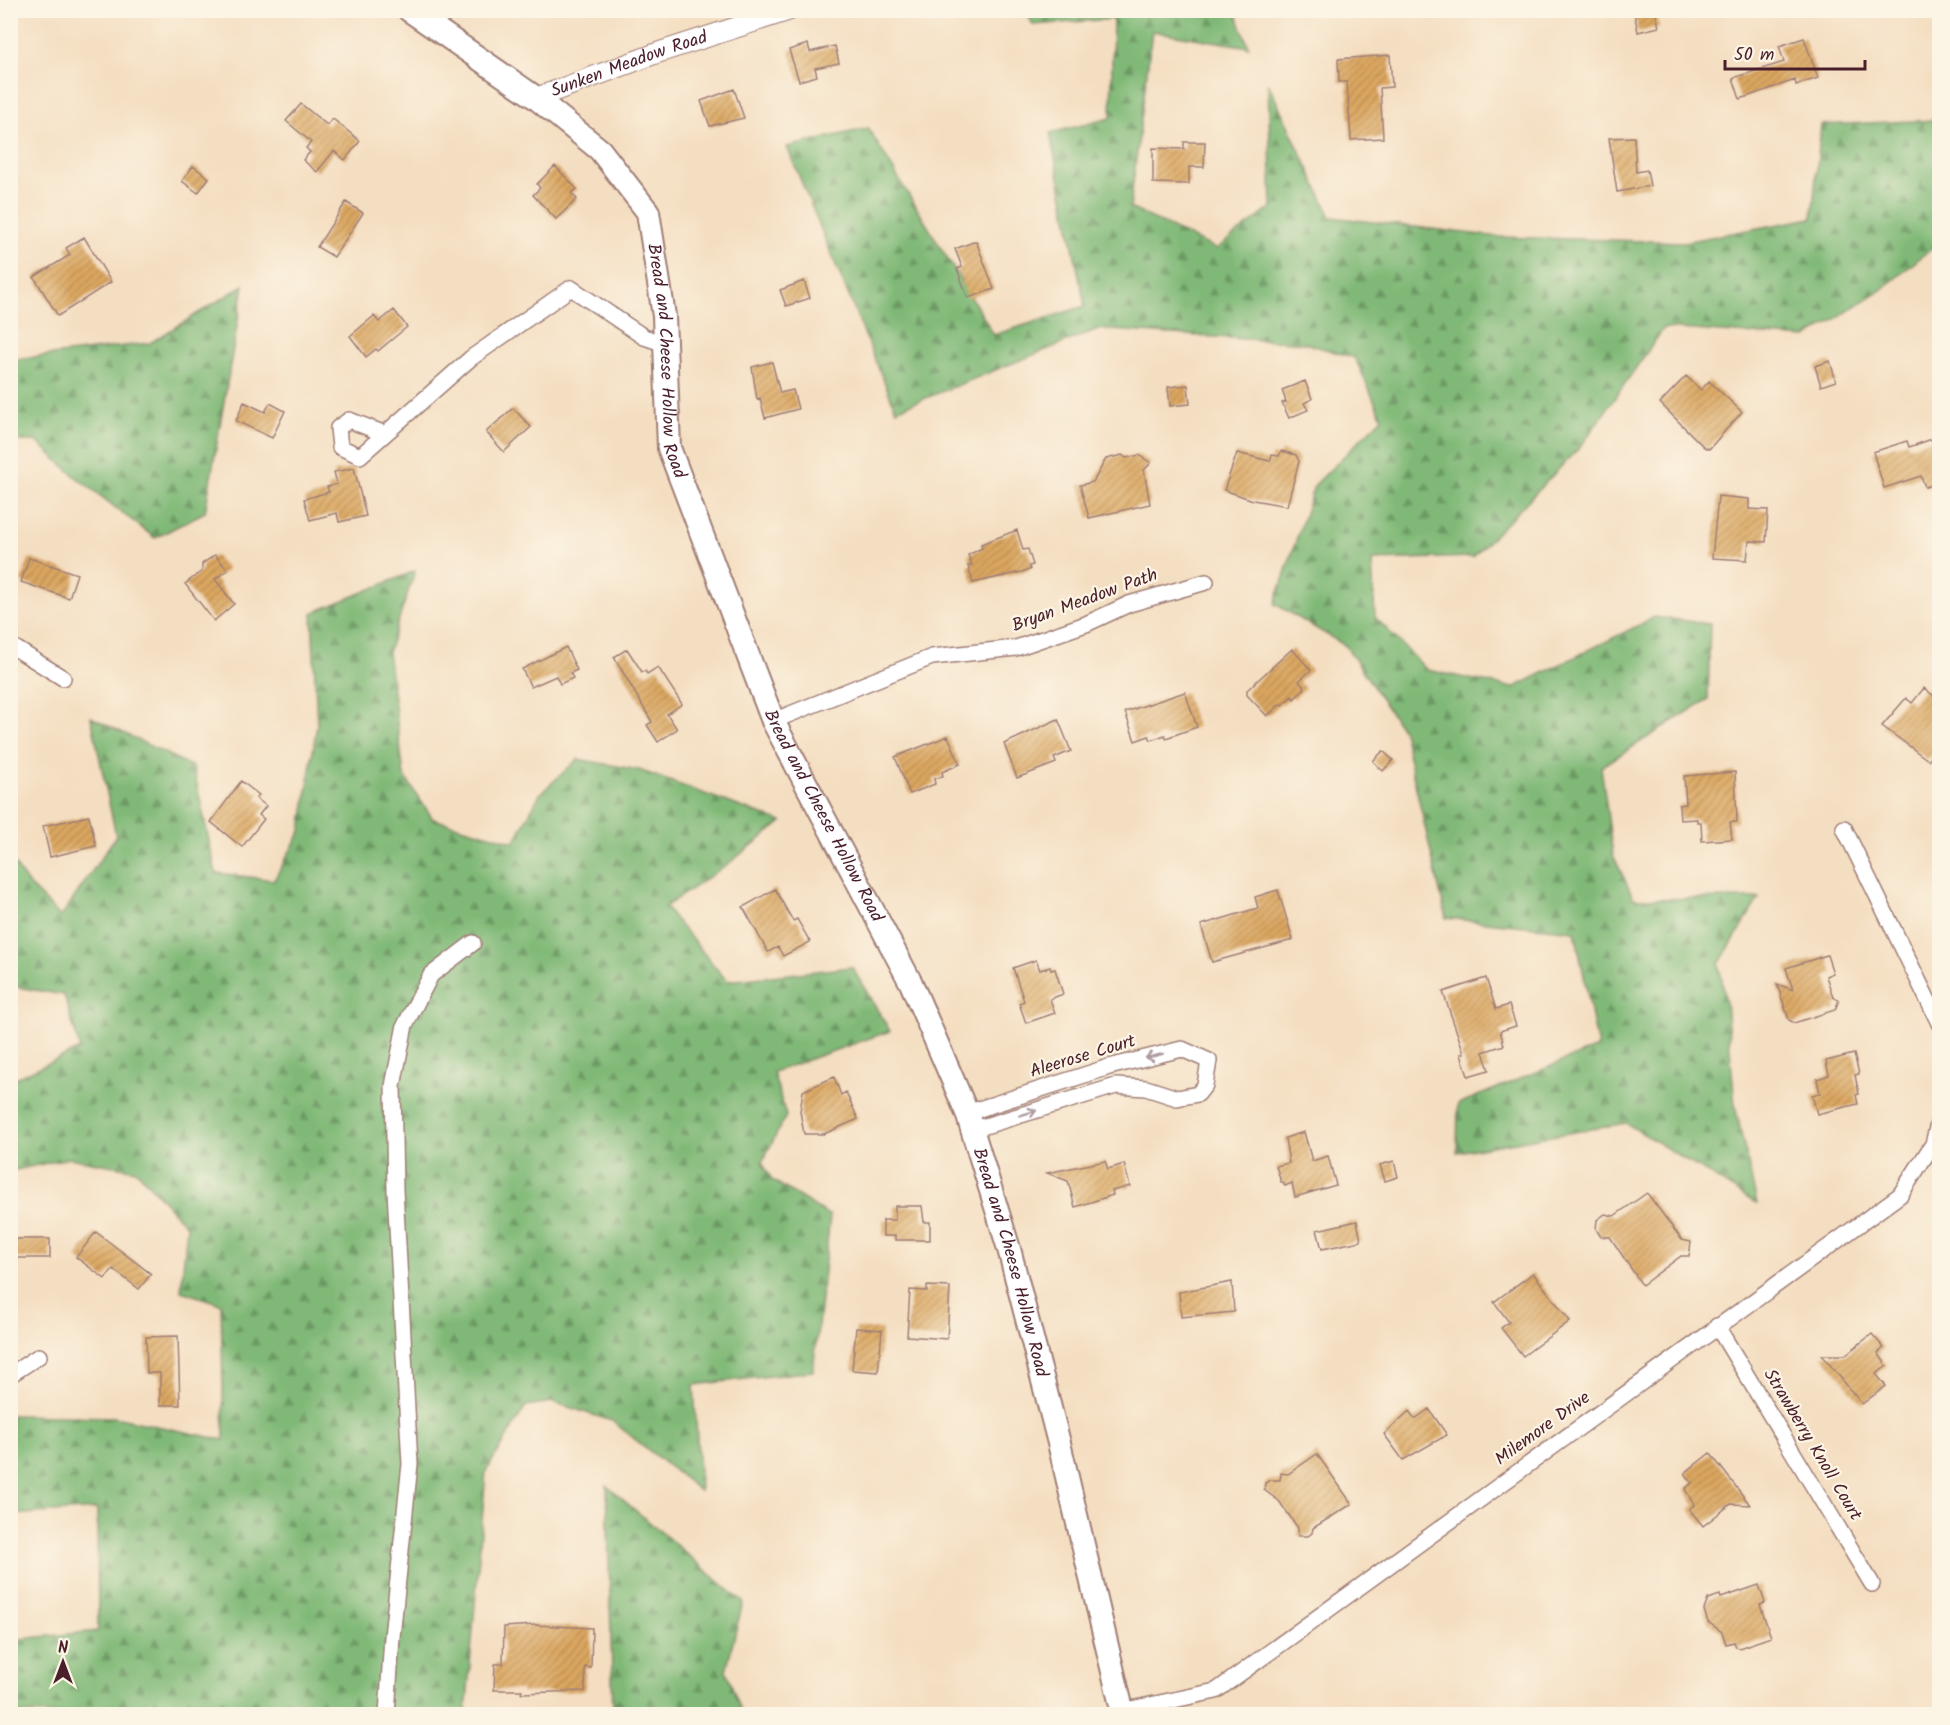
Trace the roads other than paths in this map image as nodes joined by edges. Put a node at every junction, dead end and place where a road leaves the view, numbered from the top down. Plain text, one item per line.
1 (409, 10) edge
2 (790, 10) edge
3 (536, 98) junction
4 (665, 344) junction
5 (385, 434) dead end
6 (1206, 582) dead end
7 (10, 645) edge
8 (63, 678) dead end
9 (773, 721) junction
10 (1844, 828) dead end
11 (473, 943) dead end
12 (1940, 1025) edge
13 (1940, 1116) edge
14 (970, 1122) junction
15 (1936, 1145) edge
16 (1717, 1326) junction
17 (39, 1356) dead end
18 (10, 1375) edge
19 (1872, 1584) dead end
20 (1122, 1713) edge
21 (387, 1714) edge

1 - 3 main road, Bread and Cheese Hollow Road
2 - 3 street, Sunken Meadow Road
3 - 4 main road, Bread and Cheese Hollow Road
4 - 5 street
4 - 9 main road, Bread and Cheese Hollow Road
6 - 9 street, Bryan Meadow Path
7 - 8 street
9 - 14 main road, Bread and Cheese Hollow Road
10 - 12 street
11 - 21 street
13 - 15 street, Milemore Drive
14 -> 14 street, Aleerose Court
14 - 20 main road, Bread and Cheese Hollow Road
15 - 16 street, Milemore Drive
16 - 19 street, Strawberry Knoll Court
16 - 20 street, Milemore Drive
17 - 18 street

